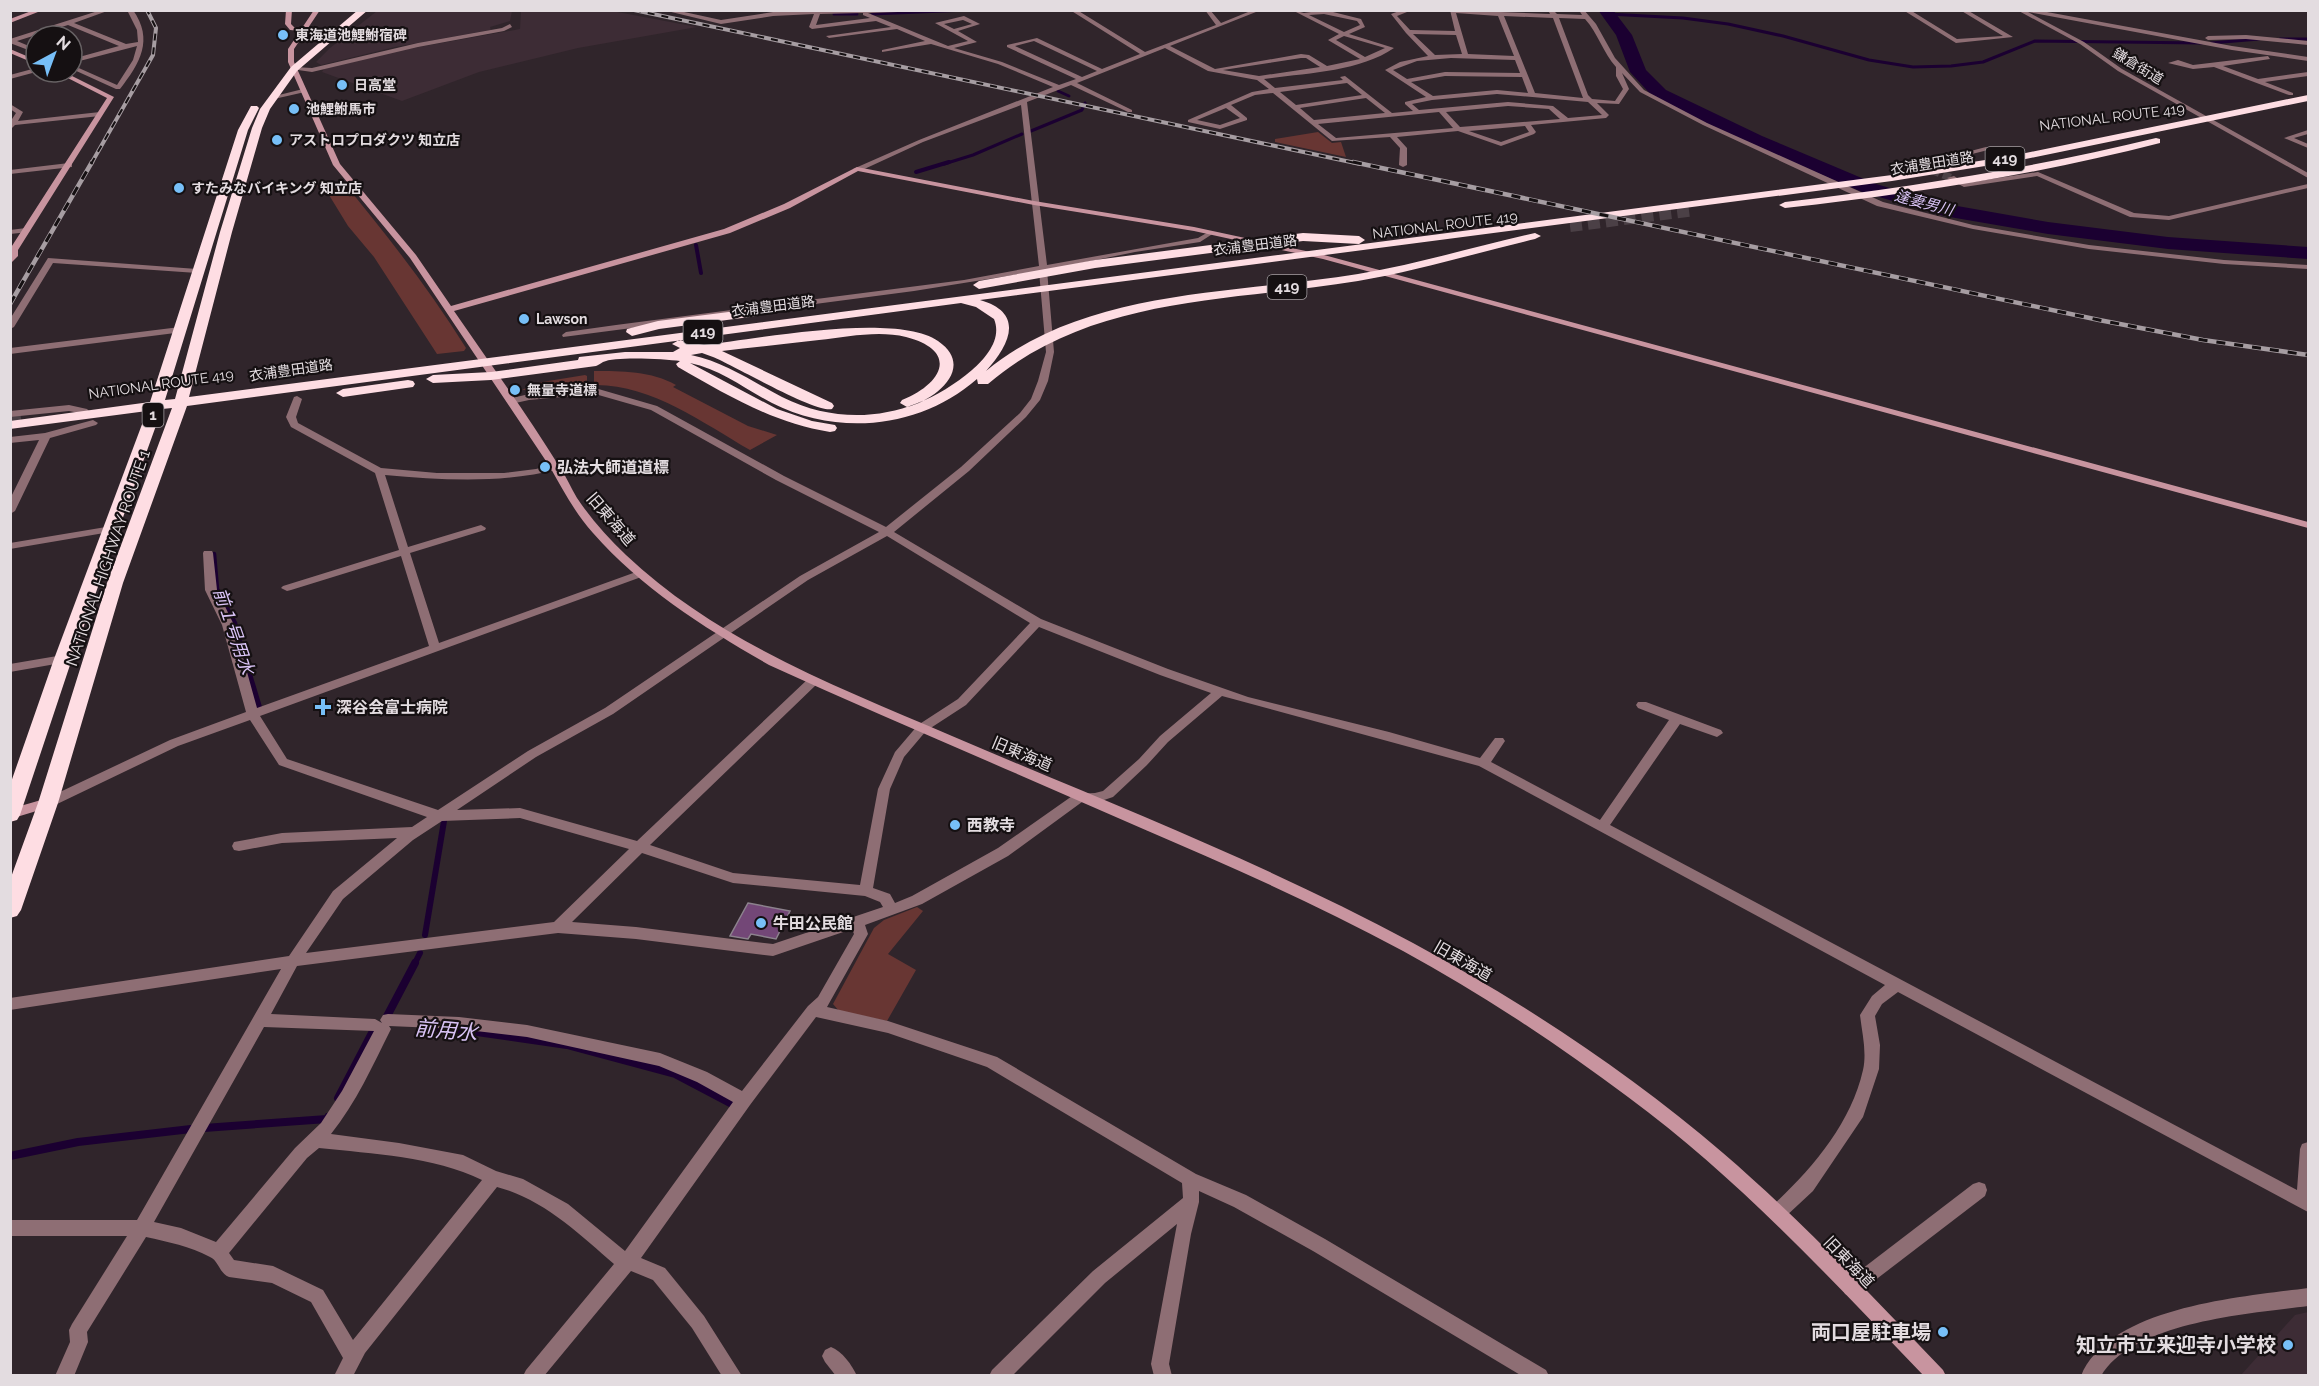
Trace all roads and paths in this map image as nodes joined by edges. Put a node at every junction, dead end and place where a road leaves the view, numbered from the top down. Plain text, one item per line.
1 (41, 10) edge
2 (108, 10) edge
3 (130, 10) edge
4 (289, 10) edge
5 (317, 10) edge
6 (353, 10) edge
7 (364, 10) edge
8 (665, 10) edge
9 (955, 10) edge
10 (1072, 10) edge
11 (1207, 10) edge
12 (1259, 10) edge
13 (1294, 10) edge
14 (1410, 10) edge
15 (1905, 10) edge
16 (1962, 10) edge
17 (2019, 10) edge
18 (2028, 10) edge
19 (1452, 11) edge
20 (818, 12) edge
21 (859, 12) edge
22 (1501, 12) edge
23 (1552, 13) edge
24 (1584, 14) edge
25 (1304, 15) junction
26 (876, 19) junction
27 (10, 21) edge
28 (69, 23) junction
29 (1219, 24) junction
30 (510, 26) dead end
31 (897, 27) junction
32 (303, 30) junction
33 (953, 31) junction
34 (1408, 32) junction
35 (1458, 33) junction
36 (327, 34) junction
37 (1346, 34) junction
38 (829, 36) dead end
39 (2189, 39) junction
40 (11, 41) edge
41 (931, 41) junction
42 (142, 43) junction
43 (2308, 43) edge
44 (124, 46) junction
45 (1165, 46) junction
46 (947, 48) junction
47 (10, 51) edge
48 (884, 51) dead end
49 (1144, 54) junction
50 (2284, 56) junction
51 (24, 57) edge
52 (1433, 57) junction
53 (84, 58) edge
54 (1466, 58) junction
55 (1517, 58) junction
56 (2308, 59) edge
57 (1366, 60) junction
58 (2171, 63) dead end
59 (2216, 65) junction
60 (293, 66) junction
61 (1618, 67) junction
62 (1327, 68) junction
63 (1210, 70) junction
64 (1102, 71) junction
65 (84, 72) edge
66 (2308, 74) edge
67 (1523, 75) junction
68 (1259, 78) junction
69 (1082, 79) junction
70 (1349, 81) junction
71 (1406, 81) junction
72 (2258, 81) junction
73 (1072, 83) junction
74 (84, 84) edge
75 (2147, 86) junction
76 (2130, 87) dead end
77 (1060, 88) junction
78 (1276, 90) junction
79 (1642, 90) junction
80 (303, 91) junction
81 (2291, 94) dead end
82 (1532, 95) junction
83 (1622, 95) junction
84 (1368, 96) junction
85 (2308, 96) edge
86 (274, 97) junction
87 (1432, 98) junction
88 (1591, 101) junction
89 (1024, 102) junction
90 (10, 106) edge
91 (1228, 106) junction
92 (1296, 107) junction
93 (2308, 107) edge
94 (1440, 109) junction
95 (1416, 110) junction
96 (1130, 111) dead end
97 (1389, 113) junction
98 (100, 114) junction
99 (1566, 120) junction
100 (1313, 122) junction
101 (2214, 122) junction
102 (1526, 123) junction
103 (11, 125) edge
104 (1458, 129) junction
105 (2134, 132) junction
106 (2308, 132) edge
107 (1392, 135) junction
108 (2158, 140) junction
109 (2308, 147) edge
110 (1986, 149) dead end
111 (69, 165) junction
112 (1403, 165) dead end
113 (857, 169) junction
114 (1932, 170) dead end
115 (10, 172) edge
116 (2308, 176) edge
117 (1922, 178) junction
118 (1951, 178) tunnel mouth
119 (2308, 186) edge
120 (1034, 203) junction
121 (1698, 210) junction
122 (1570, 226) tunnel mouth
123 (26, 230) junction
124 (10, 232) edge
125 (1210, 233) junction
126 (1549, 233) junction
127 (1397, 243) junction
128 (1324, 256) junction
129 (10, 262) edge
130 (2308, 267) edge
131 (1042, 268) junction
132 (197, 272) junction
133 (450, 309) junction
134 (10, 327) edge
135 (180, 330) junction
136 (566, 335) dead end
137 (584, 345) junction
138 (10, 351) edge
139 (669, 357) junction
140 (483, 358) junction
141 (492, 372) junction
142 (391, 377) junction
143 (297, 399) junction
144 (511, 401) junction
145 (179, 405) junction
146 (155, 408) junction
147 (93, 423) junction
148 (13, 426) edge
149 (46, 436) junction
150 (555, 467) junction
151 (379, 471) junction
152 (10, 511) edge
153 (2308, 525) edge
154 (481, 528) dead end
155 (112, 529) junction
156 (887, 532) junction
157 (10, 546) edge
158 (404, 552) junction
159 (208, 553) dead end
160 (640, 574) junction
161 (287, 588) dead end
162 (1037, 622) junction
163 (722, 633) junction
164 (435, 648) junction
165 (63, 660) junction
166 (10, 668) edge
167 (813, 681) junction
168 (1221, 691) junction
169 (1641, 705) dead end
170 (253, 715) junction
171 (1677, 718) junction
172 (922, 728) junction
173 (1717, 733) dead end
174 (1499, 741) dead end
175 (1483, 763) junction
176 (1080, 796) junction
177 (48, 803) junction
178 (11, 814) edge
179 (439, 816) junction
180 (1602, 827) junction
181 (414, 832) junction
182 (239, 846) dead end
183 (640, 848) junction
184 (866, 891) junction
185 (891, 909) junction
186 (10, 910) edge
187 (857, 922) junction
188 (558, 927) junction
189 (292, 961) junction
190 (1898, 984) junction
191 (10, 1004) edge
192 (813, 1010) junction
193 (260, 1020) junction
194 (382, 1025) junction
195 (744, 1100) junction
196 (317, 1140) junction
197 (2308, 1149) edge
198 (494, 1178) junction
199 (1190, 1179) junction
200 (1979, 1190) dead end
201 (1191, 1202) junction
202 (2307, 1203) edge
203 (1778, 1212) junction
204 (10, 1228) edge
205 (142, 1228) junction
206 (219, 1252) junction
207 (628, 1261) junction
208 (1851, 1288) junction
209 (2308, 1297) edge
210 (831, 1356) dead end
211 (353, 1357) junction
212 (64, 1376) edge
213 (343, 1376) edge
214 (532, 1376) edge
215 (733, 1376) edge
216 (848, 1376) edge
217 (998, 1376) edge
218 (1163, 1376) edge
219 (1540, 1376) edge
220 (1937, 1376) edge
221 (2090, 1376) edge

1 - 27 street
2 - 28 street
3 - 42 street
4 - 32 street
5 - 32 street
6 - 36 highway, NATIONAL HIGHWAY ROUTE 1 / 1
7 - 36 highway, NATIONAL HIGHWAY ROUTE 1 / 1
8 - 20 street
9 - 21 street
10 - 49 street
11 - 29 street
12 - 29 street
13 - 25 street
14 - 34 street
15 - 16 street
17 - 75 street, 鎌倉街道
18 - 39 street
19 - 22 street
19 - 35 street
20 - 21 street
20 - 26 street
21 - 26 street
22 - 23 street
22 - 55 street
23 - 24 street
23 - 88 street
24 - 61 street
25 - 37 street
25 - 37 street
26 - 31 street
28 - 40 street
28 - 44 street
29 - 45 street
30 - 60 street
31 - 38 street
31 - 41 street
32 - 60 street
33 - 33 street
33 - 46 street
34 - 35 street
34 - 52 street
35 - 54 street
36 - 60 highway, NATIONAL HIGHWAY ROUTE 1 / 1
37 - 57 street
37 - 57 street
39 - 43 street
39 - 50 street
41 - 46 street
41 - 48 street
42 - 44 street
42 - 65 street
44 - 53 street
45 - 49 street
45 - 63 street
46 - 77 street
47 - 51 street
49 - 64 street
50 - 56 street
50 - 59 street
52 - 54 street
52 - 71 street
54 - 55 street
55 - 67 street
57 - 62 street
58 - 59 street
59 - 72 street
60 - 80 street, 旧東海道
60 - 86 highway, NATIONAL HIGHWAY ROUTE 1 / 1
60 - 132 highway, NATIONAL HIGHWAY ROUTE 1 / 1
61 - 79 street
61 - 83 street
62 - 63 street
62 - 68 street
62 - 70 street
63 - 68 street
64 - 69 street
64 - 69 street
66 - 72 street
67 - 71 street
67 - 82 street
68 - 78 street
69 - 73 street
70 - 78 street
70 - 84 street
71 - 87 street
72 - 81 street
73 - 77 street
73 - 96 street
74 - 98 street
75 - 76 street
75 - 101 street, 鎌倉街道
77 - 89 street
78 - 91 street
78 - 92 street
79 - 83 street
79 - 130 street
80 - 86 street
80 - 133 street, 旧東海道
82 - 87 street
82 - 88 street
83 - 88 street
84 - 92 street
84 - 97 street
85 - 101 highway, NATIONAL ROUTE 419 / 419
85 - 121 highway, 衣浦豊田道路 / 419
86 - 145 highway, NATIONAL HIGHWAY ROUTE 1 / 1
87 - 95 street
88 - 99 street
89 - 113 street
89 - 120 street
90 - 103 street
91 - 91 street
92 - 100 street
93 - 101 highway, NATIONAL ROUTE 419 / 419
93 - 121 highway, 衣浦豊田道路 / 419
94 - 95 street
94 - 99 street
94 - 104 street
95 - 97 street
97 - 100 street
98 - 103 street
98 - 111 street
99 - 102 street
100 - 107 street
101 - 105 highway, NATIONAL ROUTE 419 / 419
101 - 108 highway, NATIONAL ROUTE 419 / 419
101 - 116 street, 鎌倉街道
102 - 104 street
102 - 104 street
104 - 107 street
105 - 117 highway, NATIONAL ROUTE 419 / 419
105 - 121 highway, 衣浦豊田道路 / 419
106 - 109 street
107 - 112 street
108 - 117 highway, NATIONAL ROUTE 419 / 419
108 - 121 highway, 衣浦豊田道路 / 419
110 - 114 street
111 - 115 street
111 - 123 street
113 - 120 street
113 - 133 street
117 - 121 highway, NATIONAL ROUTE 419 / 419
118 - 119 street
120 - 125 street
120 - 131 street
121 - 126 highway, 衣浦豊田道路 / 419
121 - 127 highway, 衣浦豊田道路 / 419
122 - 128 highway, NATIONAL ROUTE 419
123 - 124 street
123 - 129 street
125 - 128 street
125 - 131 street
126 - 139 highway, 衣浦豊田道路 / 419
126 - 142 highway, 衣浦豊田道路 / 419
127 - 137 highway, 衣浦豊田道路 / 419
127 - 142 highway, 衣浦豊田道路 / 419
128 - 153 street
131 - 136 street
131 - 156 street
132 - 134 street
132 - 135 highway, NATIONAL HIGHWAY ROUTE 1 / 1
133 - 140 street, 旧東海道
135 - 138 street
135 - 146 highway, NATIONAL HIGHWAY ROUTE 1 / 1
137 - 140 highway, 衣浦豊田道路 / 419
137 - 142 highway, 衣浦豊田道路 / 419
139 - 141 highway, 419
139 - 142 highway, 419
140 - 141 street, 旧東海道
140 - 145 highway, NATIONAL ROUTE 419 / 419
141 - 143 highway, NATIONAL ROUTE 419 / 419
141 - 144 street, 旧東海道
142 - 148 highway, 衣浦豊田道路 / 419
143 - 145 highway, NATIONAL ROUTE 419 / 419
143 - 151 street
144 - 150 street, 旧東海道
144 - 156 street
145 - 146 highway, NATIONAL ROUTE 419 / 419
145 - 177 highway, NATIONAL HIGHWAY ROUTE 1 / 1
146 - 147 highway, NATIONAL ROUTE 419 / 419
146 - 148 highway, NATIONAL ROUTE 419 / 419
146 - 155 highway, NATIONAL HIGHWAY ROUTE 1 / 1
147 - 148 highway, NATIONAL ROUTE 419 / 419
147 - 149 street
148 - 149 street
149 - 152 street
150 - 151 street
150 - 160 street, 旧東海道
151 - 158 street
154 - 158 street
155 - 157 street
155 - 165 highway, NATIONAL HIGHWAY ROUTE 1 / 1
156 - 162 street
156 - 163 street
158 - 161 street
158 - 164 street
159 - 170 street
160 - 163 street, 旧東海道
160 - 164 street
162 - 168 street
162 - 172 street
163 - 167 street, 旧東海道
163 - 179 street
164 - 170 street
165 - 166 street
165 - 178 highway, NATIONAL HIGHWAY ROUTE 1 / 1
167 - 172 street, 旧東海道
167 - 183 street
168 - 175 street
168 - 176 street
169 - 171 street
170 - 177 street
170 - 179 street
171 - 173 street
171 - 180 street
172 - 176 street, 旧東海道
172 - 184 street
174 - 175 street
175 - 180 street
176 - 185 street
176 - 203 street, 旧東海道
177 - 178 street
177 - 186 highway, NATIONAL HIGHWAY ROUTE 1 / 1
179 - 181 street
179 - 183 street
180 - 190 street
181 - 182 street
181 - 189 street
183 - 184 street
183 - 188 street
184 - 185 street
185 - 187 street
187 - 188 street
187 - 192 street
188 - 189 street
189 - 191 street
189 - 193 street
190 - 202 street
190 - 203 street
192 - 195 street
192 - 199 street
193 - 194 street
193 - 205 street
194 - 195 street
194 - 196 street
195 - 207 street
196 - 198 street
196 - 206 street
197 - 202 street
198 - 207 street
198 - 211 street
199 - 201 street
199 - 219 street
200 - 208 street
201 - 217 street
201 - 218 street
203 - 208 street, 旧東海道
204 - 205 street
205 - 206 street
205 - 212 street
206 - 211 street
207 - 214 street
207 - 215 street
208 - 220 street, 旧東海道
209 - 221 street
210 - 216 street
211 - 213 street

